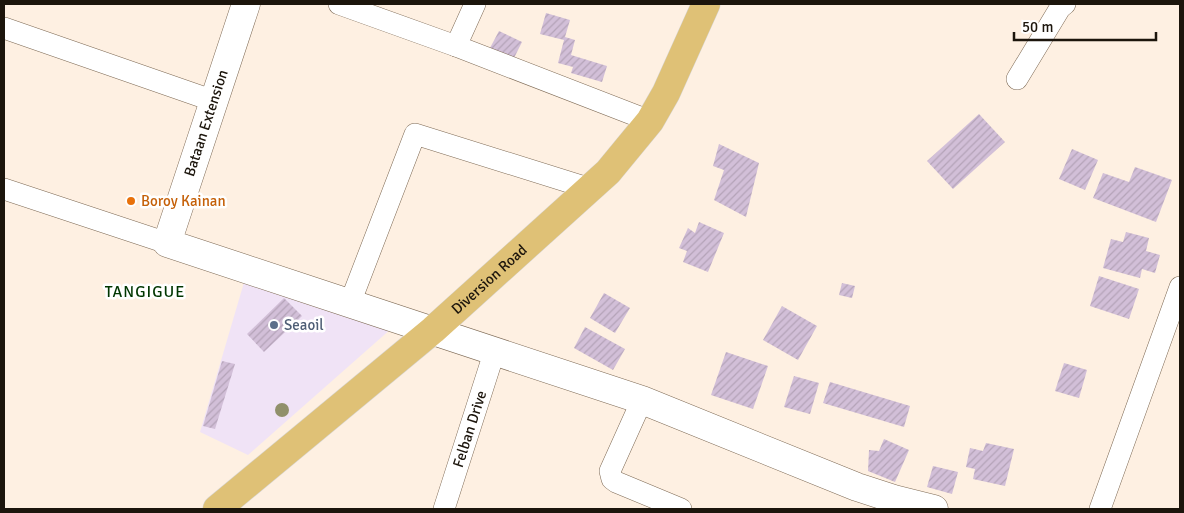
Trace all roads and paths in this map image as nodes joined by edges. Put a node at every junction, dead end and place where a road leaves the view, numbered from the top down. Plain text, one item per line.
1 (246, 4) edge
2 (339, 4) edge
3 (475, 4) edge
4 (706, 4) edge
5 (1059, 5) edge
6 (4, 28) edge
7 (456, 46) junction
8 (1017, 79) dead end
9 (214, 101) junction
10 (650, 121) junction
11 (591, 189) junction
12 (4, 190) edge
13 (167, 243) junction
14 (1180, 287) edge
15 (350, 303) junction
16 (433, 330) junction
17 (496, 350) junction
18 (642, 400) junction
19 (217, 509) edge
20 (444, 509) edge
21 (681, 509) edge
22 (934, 509) edge
23 (1100, 509) edge

1 - 9 street, Bataan Extension
2 - 7 street
3 - 7 street
4 - 10 highway, Diversion Road
5 - 8 street
6 - 9 street
7 - 10 street
9 - 13 street, Bataan Extension
10 - 11 highway, Diversion Road
11 - 15 street
11 - 16 highway, Diversion Road
12 - 13 street
13 - 15 street
14 - 23 street
15 - 16 street
16 - 17 street
16 - 19 highway, Diversion Road
17 - 18 street
17 - 20 street, Felban Drive
18 - 21 street
18 - 22 street

